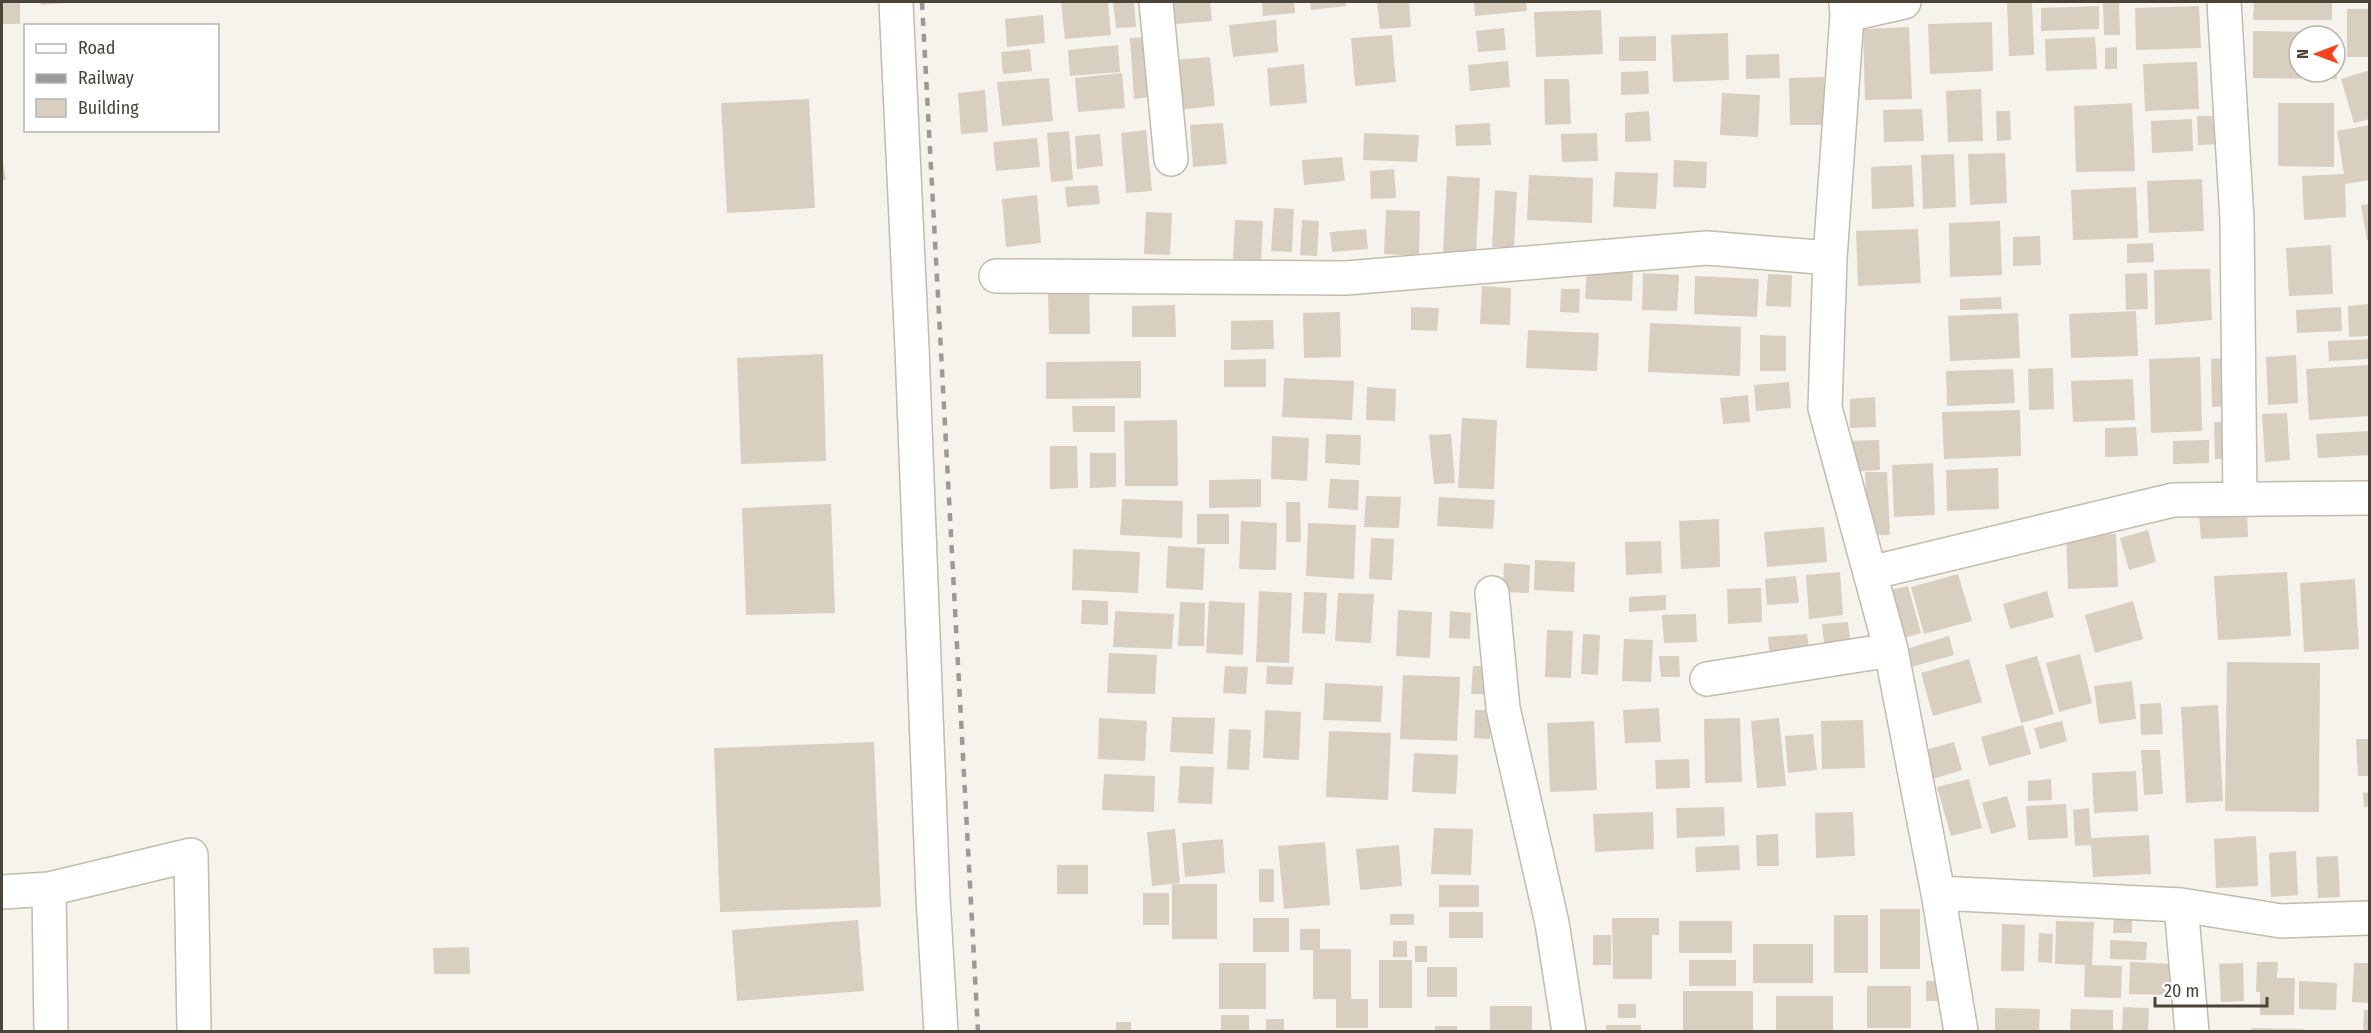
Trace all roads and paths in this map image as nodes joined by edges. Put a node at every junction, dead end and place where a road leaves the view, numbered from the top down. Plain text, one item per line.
1 (896, 2) edge
2 (1156, 2) edge
3 (1904, 2) edge
4 (2224, 2) edge
5 (1846, 8) edge
6 (1171, 159) dead end
7 (1830, 258) junction
8 (996, 276) dead end
9 (2370, 498) edge
10 (2240, 499) junction
11 (1870, 573) junction
12 (1492, 593) dead end
13 (1891, 650) junction
14 (1707, 679) dead end
15 (49, 889) junction
16 (2, 892) edge
17 (1938, 892) junction
18 (2181, 905) junction
19 (2370, 918) edge
20 (51, 1032) edge
21 (194, 1032) edge
22 (941, 1032) edge
23 (1569, 1032) edge
24 (1961, 1032) edge
25 (2192, 1032) edge

1 - 22 street
2 - 6 street
3 - 5 street
4 - 10 street
5 - 7 street
7 - 8 street
7 - 11 street
9 - 10 street
10 - 11 street
11 - 13 street
12 - 23 street
13 - 14 street
13 - 17 street
15 - 16 street
15 - 20 street
15 - 21 street
17 - 18 street
17 - 24 street
18 - 19 street
18 - 25 street

